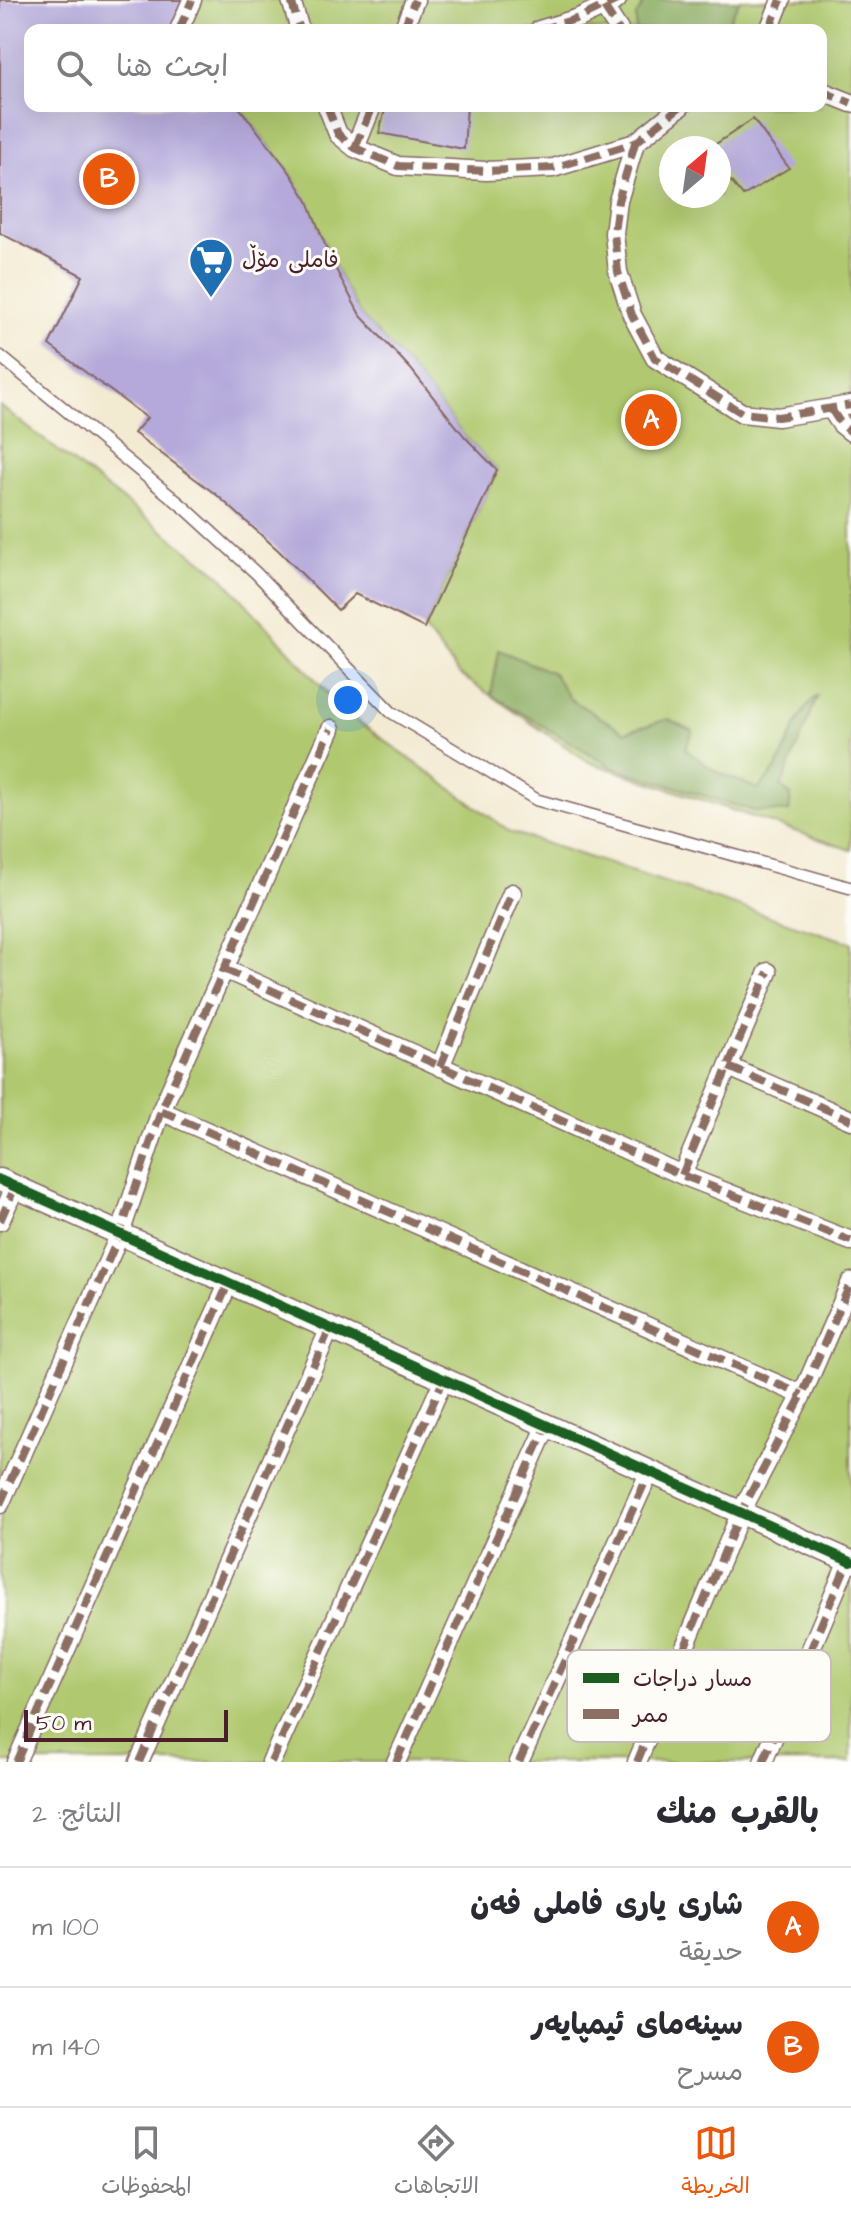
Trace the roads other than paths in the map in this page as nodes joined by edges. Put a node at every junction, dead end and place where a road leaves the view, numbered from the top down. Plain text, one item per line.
1 (192, 0) edge
2 (291, 0) edge
3 (415, 0) edge
4 (781, 0) edge
5 (611, 4) edge
6 (182, 24) edge
7 (298, 24) edge
8 (405, 24) edge
9 (559, 24) edge
10 (617, 24) edge
11 (771, 24) edge
12 (827, 93) edge
13 (851, 103) edge
14 (329, 112) edge
15 (370, 112) edge
16 (670, 112) edge
17 (635, 143) junction
18 (355, 148) junction
19 (0, 356) edge
20 (851, 405) edge
21 (831, 409) junction
22 (851, 432) edge
23 (331, 729) dead end
24 (851, 888) edge
25 (512, 893) dead end
26 (224, 969) junction
27 (768, 972) dead end
28 (440, 1067) junction
29 (729, 1067) junction
30 (161, 1111) junction
31 (851, 1120) edge
32 (682, 1175) junction
33 (8, 1183) edge
34 (0, 1221) edge
35 (120, 1234) junction
36 (851, 1241) edge
37 (229, 1282) junction
38 (851, 1282) edge
39 (330, 1328) junction
40 (444, 1379) junction
41 (802, 1395) junction
42 (547, 1425) junction
43 (650, 1471) junction
44 (0, 1504) edge
45 (741, 1512) junction
46 (850, 1561) edge
47 (569, 1650) edge
48 (684, 1650) edge
49 (811, 1650) edge
50 (567, 1655) edge
51 (645, 1742) edge
52 (772, 1742) edge
53 (16, 1762) edge
54 (139, 1762) edge
55 (271, 1762) edge
56 (396, 1762) edge
57 (519, 1762) edge
58 (637, 1762) edge
59 (763, 1762) edge

1 - 6 street
2 - 7 street
3 - 8 street
4 - 11 street
5 - 9 street
5 - 10 street
12 - 13 street
14 - 18 street
15 - 18 street
16 - 17 street
17 - 18 street
17 - 21 street
19 - 24 lane
20 - 21 street
21 - 22 street
23 - 26 street
25 - 28 street
26 - 28 street
26 - 30 street
27 - 29 street
28 - 32 street
29 - 31 street
29 - 32 street
30 - 35 street
30 - 41 street
32 - 36 street
33 - 34 street
33 - 35 street
35 - 37 street
35 - 44 street
37 - 39 street
37 - 53 street
38 - 41 street
39 - 40 street
39 - 54 street
40 - 42 street
40 - 55 street
41 - 45 street
42 - 43 street
42 - 56 street
43 - 45 street
43 - 47 street
45 - 46 street
45 - 48 street
46 - 49 street
50 - 57 street
51 - 58 street
52 - 59 street

